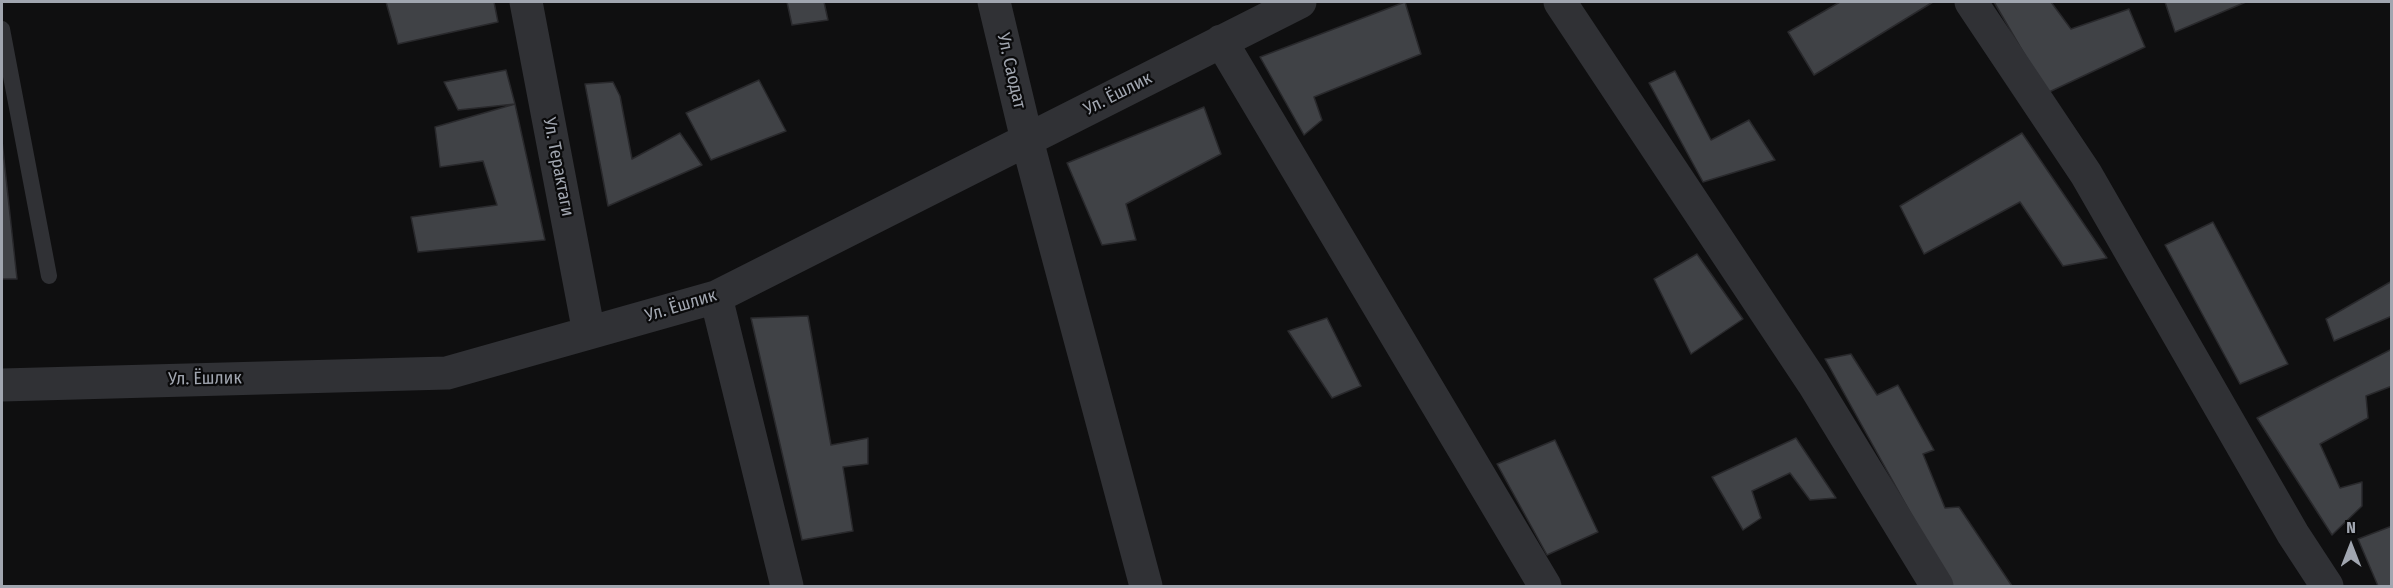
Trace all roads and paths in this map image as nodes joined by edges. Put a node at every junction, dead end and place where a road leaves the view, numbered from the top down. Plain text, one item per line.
1 (526, 2) edge
2 (994, 2) edge
3 (1300, 2) edge
4 (1560, 2) edge
5 (1971, 2) edge
6 (2, 29) edge
7 (1221, 41) junction
8 (1027, 140) junction
9 (49, 276) dead end
10 (716, 297) junction
11 (589, 333) junction
12 (2, 384) edge
13 (787, 586) edge
14 (1146, 586) edge
15 (1545, 586) edge
16 (1937, 586) edge
17 (2327, 586) edge

1 - 11 street, Ул. Терактаги
2 - 8 street, Ул. Саодат
3 - 7 street, Ул. Ёшлик
4 - 16 street
5 - 17 street
6 - 9 lane
7 - 8 street, Ул. Ёшлик
7 - 15 street
8 - 10 street, Ул. Ёшлик
8 - 14 street, Ул. Саодат
10 - 11 street, Ул. Ёшлик
10 - 13 street
11 - 12 street, Ул. Ёшлик

